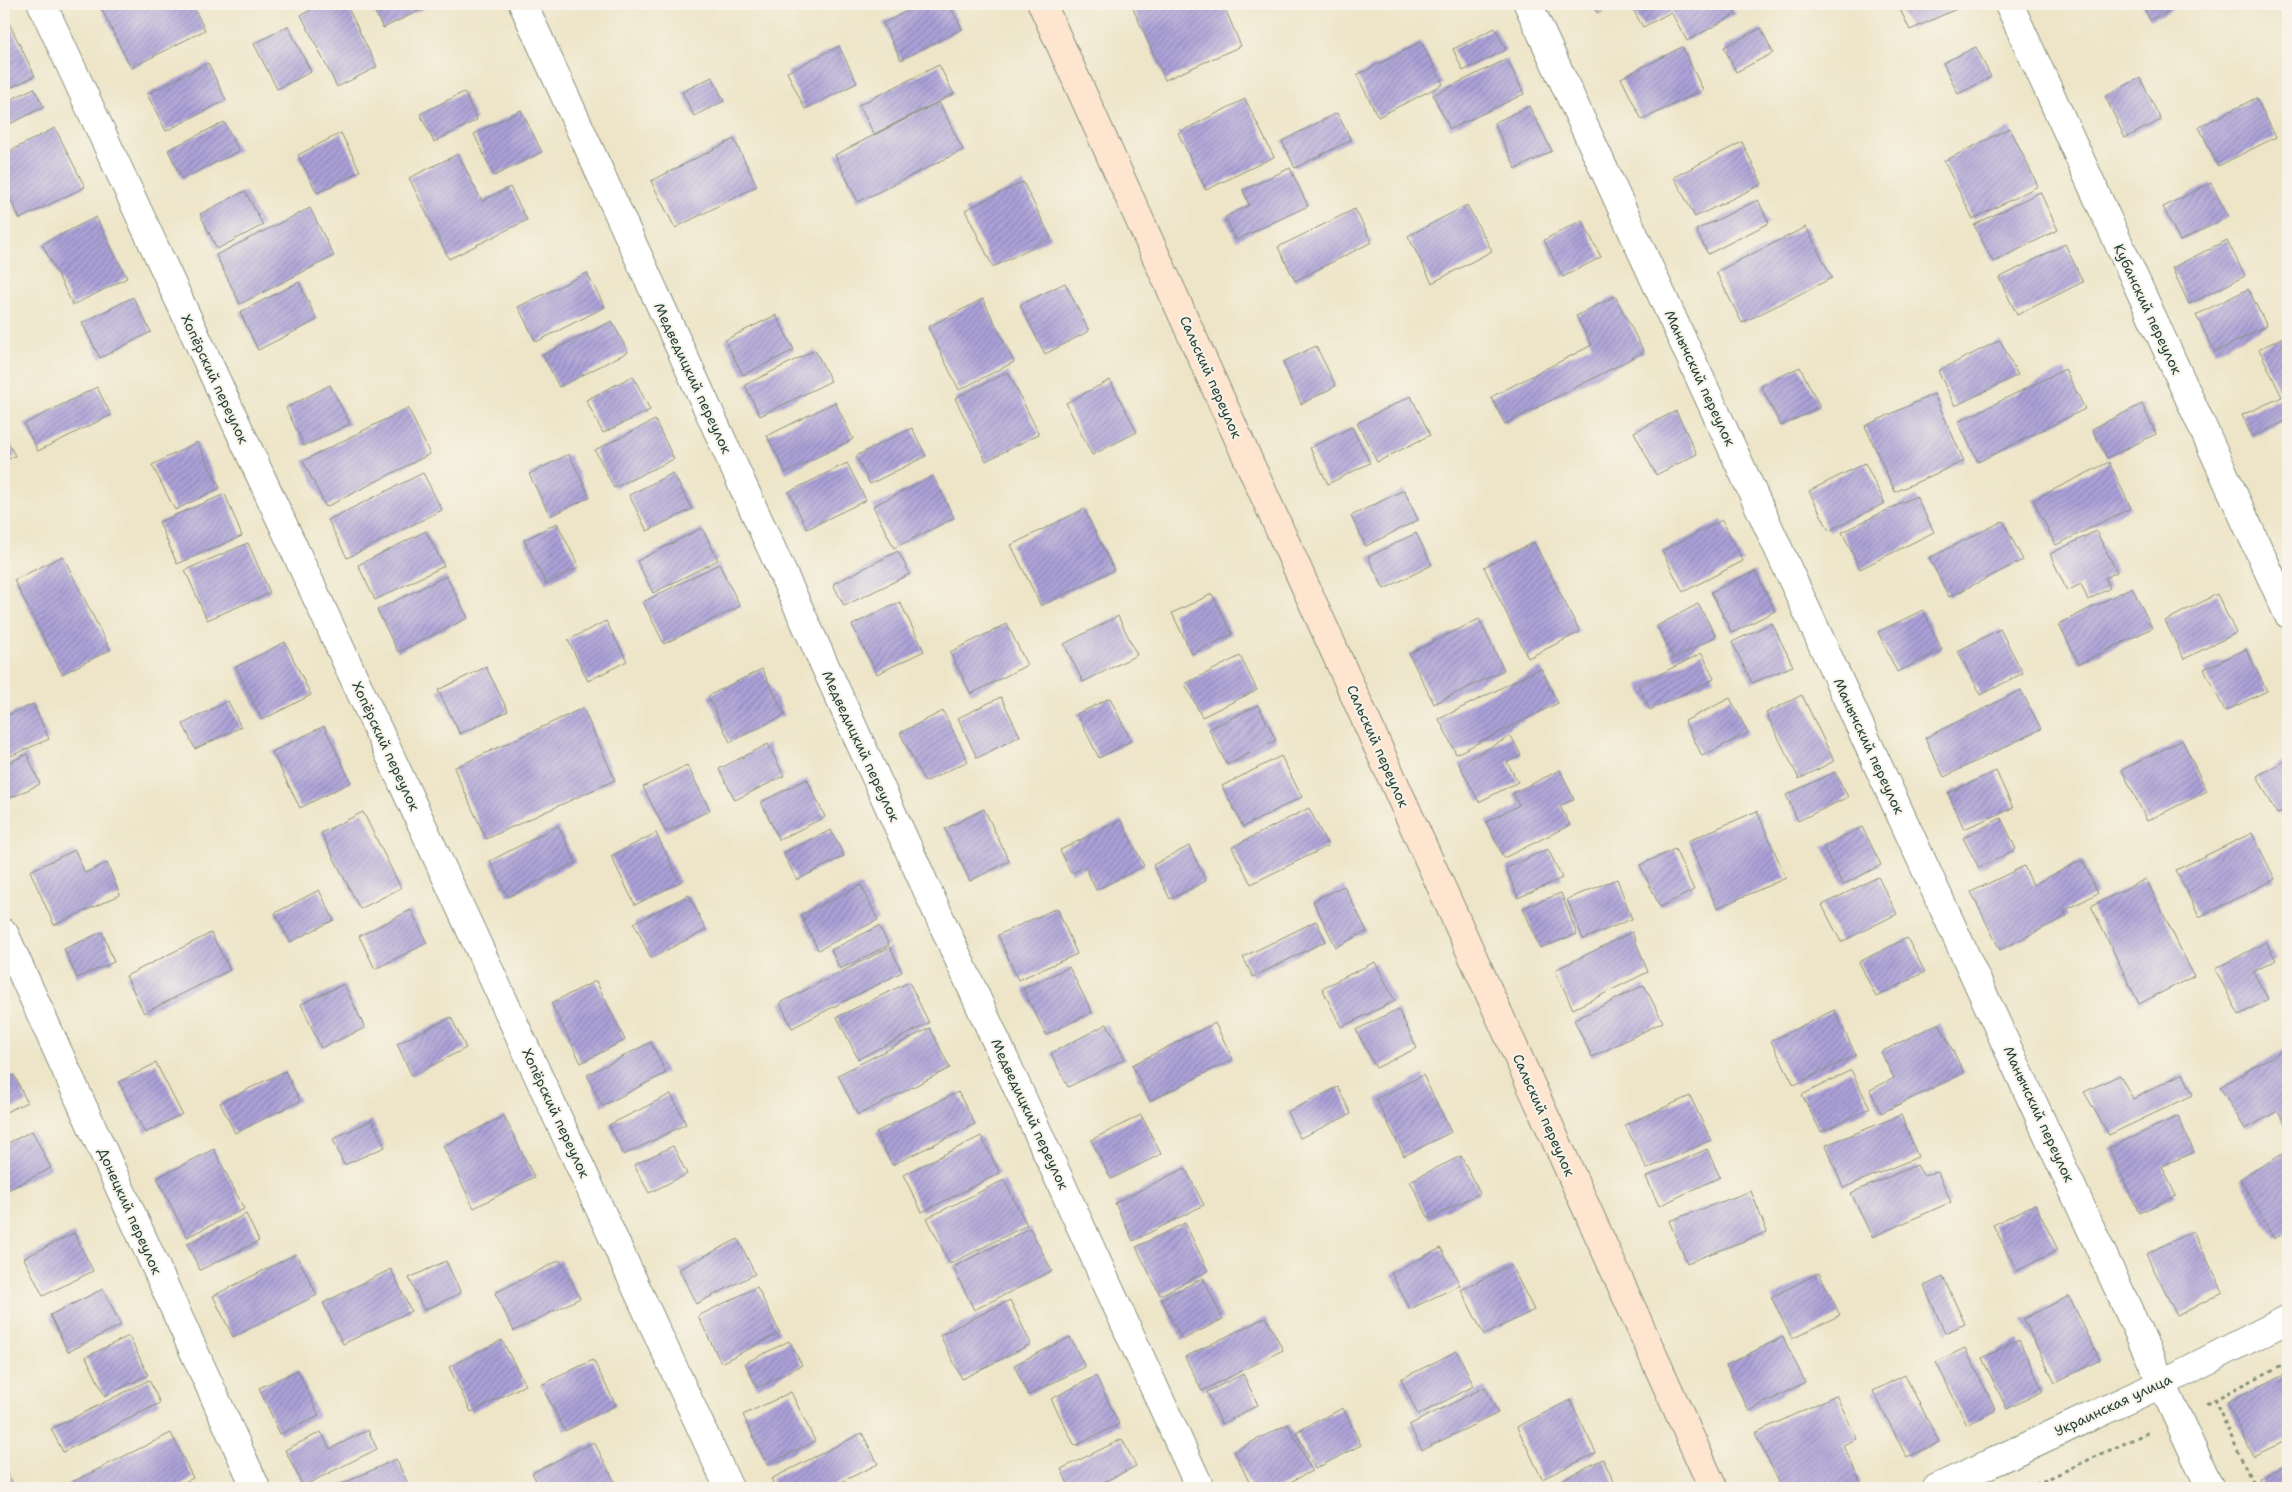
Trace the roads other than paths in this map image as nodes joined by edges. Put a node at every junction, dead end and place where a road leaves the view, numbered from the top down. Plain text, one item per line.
1 (42, 4) edge
2 (523, 4) edge
3 (1042, 4) edge
4 (1528, 4) edge
5 (2009, 4) edge
6 (2288, 614) edge
7 (4, 933) edge
8 (2288, 1319) edge
9 (2163, 1383) junction
10 (256, 1488) edge
11 (729, 1488) edge
12 (1200, 1488) edge
13 (1713, 1488) edge
14 (1937, 1488) edge
15 (2210, 1488) edge

1 - 11 street, Хопёрский переулок
2 - 12 street, Медведицкий переулок
3 - 13 main road, Сальский переулок
4 - 9 street, Манычский переулок
5 - 6 street, Кубанский переулок
7 - 10 street, Донецкий переулок
8 - 9 street, Украинская улица
9 - 14 street, Украинская улица
9 - 15 street, Манычский переулок

